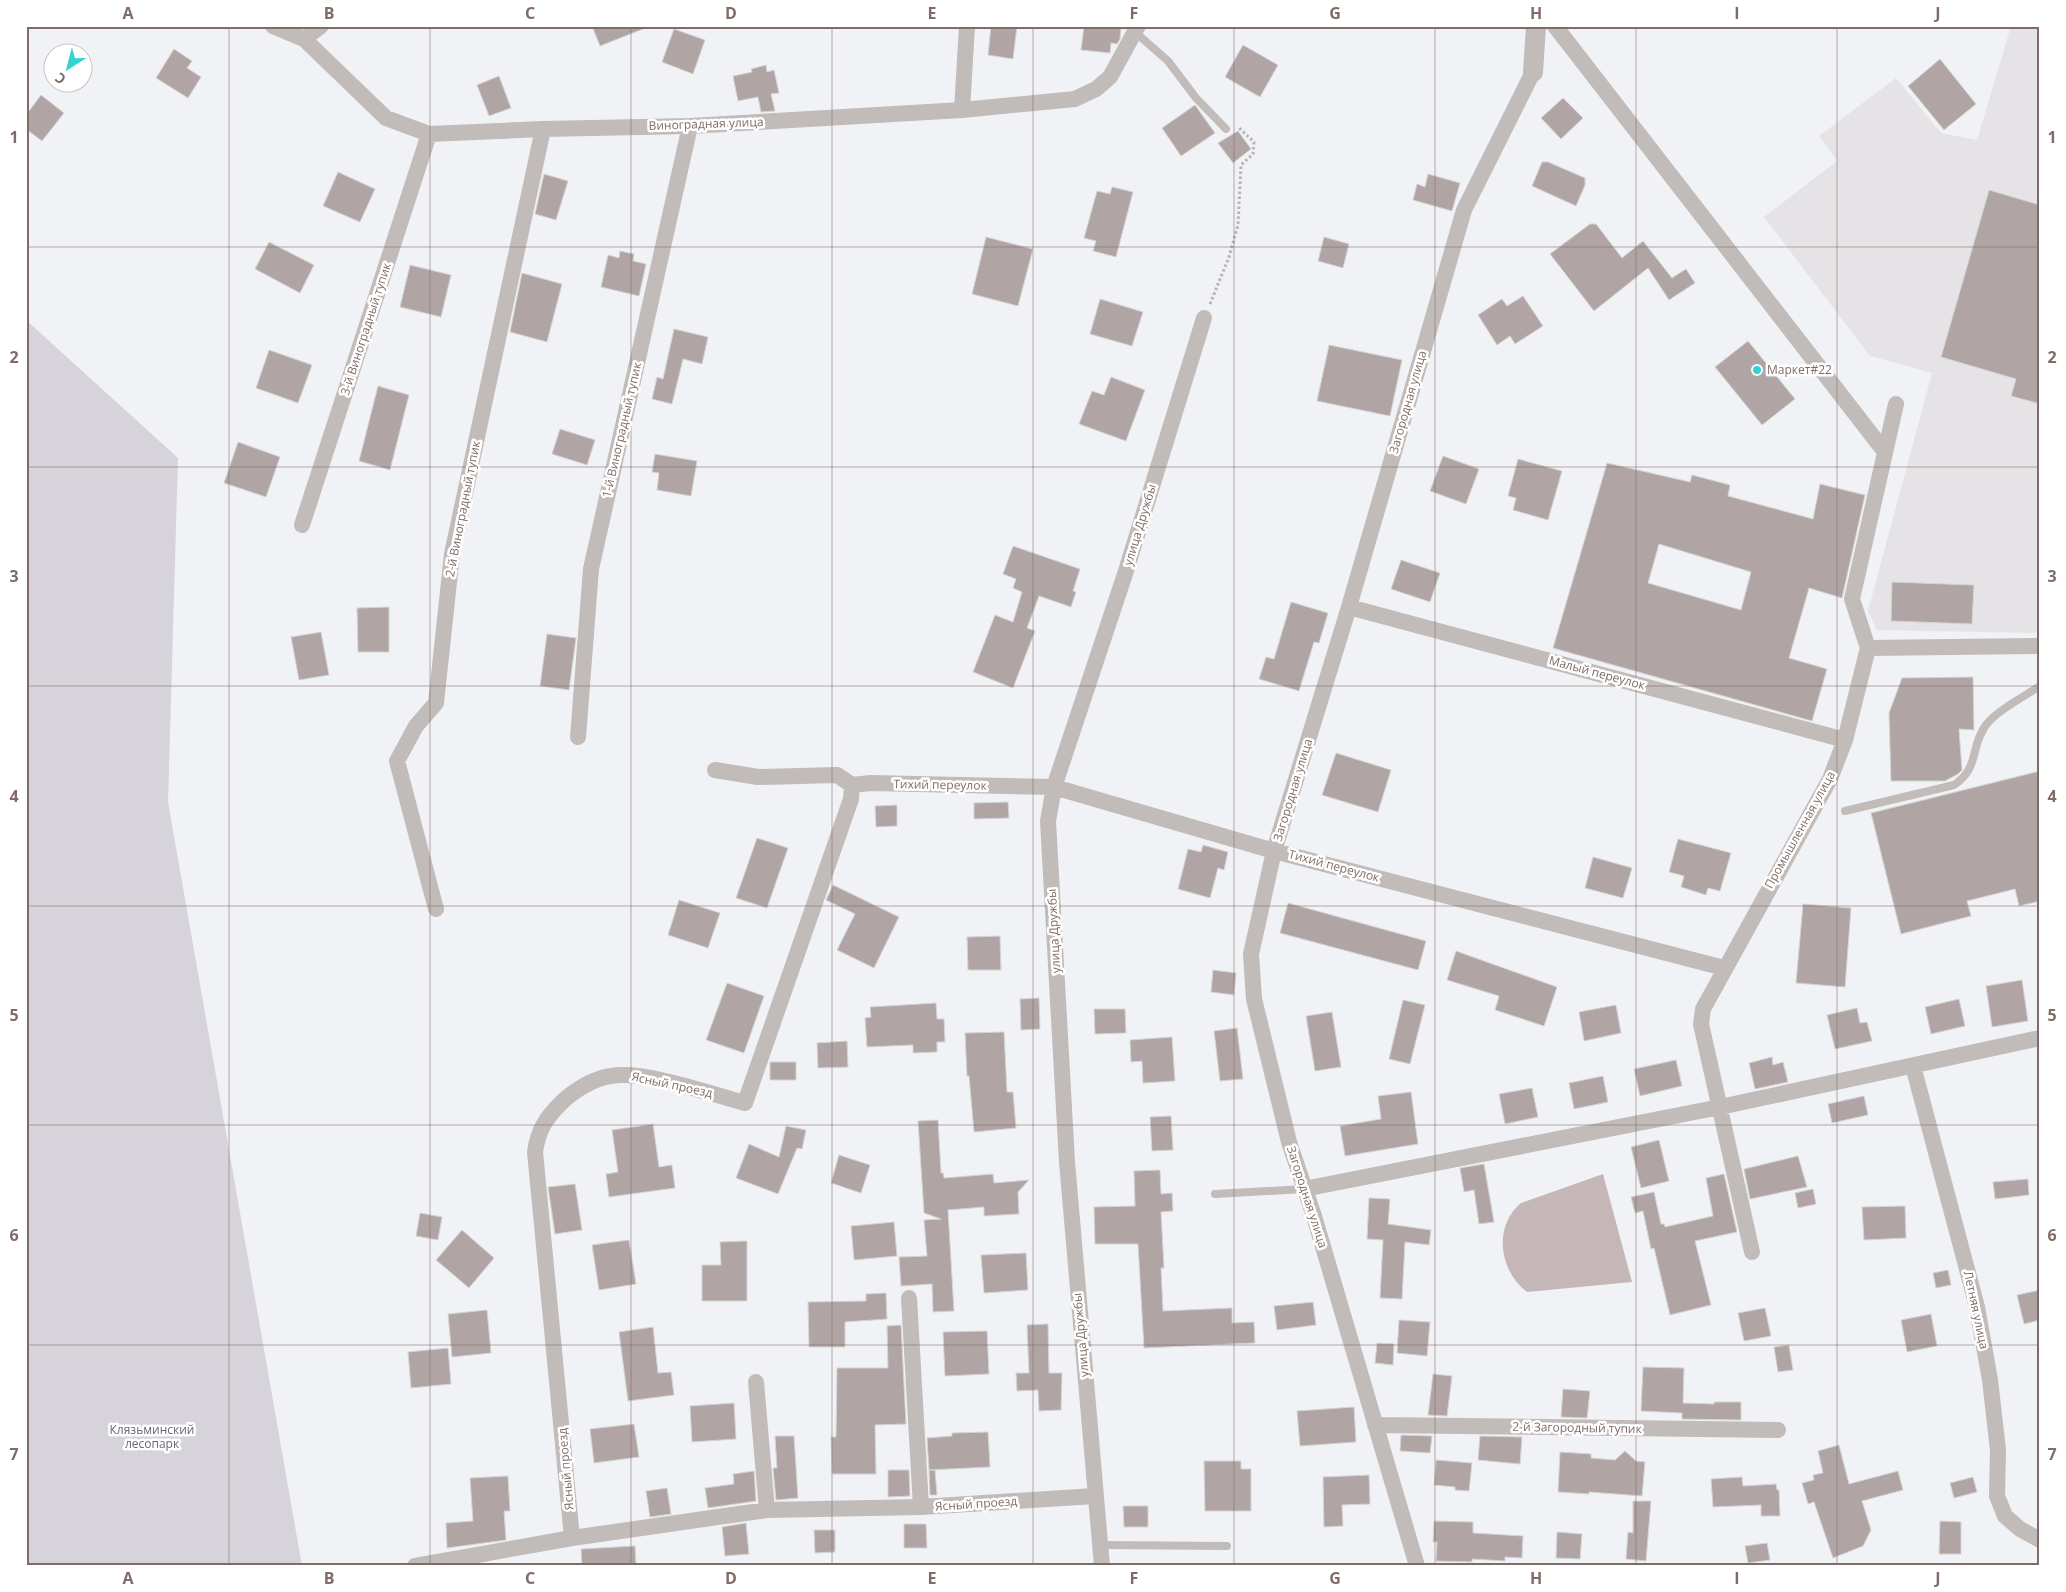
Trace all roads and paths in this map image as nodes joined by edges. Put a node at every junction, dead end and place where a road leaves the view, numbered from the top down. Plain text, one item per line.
1 (273, 26) edge
2 (321, 26) edge
3 (967, 26) edge
4 (1536, 26) edge
5 (1556, 26) edge
6 (1136, 29) edge
7 (304, 39) junction
8 (1533, 72) joint
9 (962, 110) junction
10 (690, 126) junction
11 (543, 129) junction
12 (1226, 129) joint
13 (429, 134) junction
14 (1204, 318) joint
15 (1896, 404) dead end
16 (1885, 452) junction
17 (302, 525) dead end
18 (1349, 607) junction
19 (2040, 646) edge
20 (1868, 648) junction
21 (2040, 686) edge
22 (578, 737) dead end
23 (1846, 740) junction
24 (714, 770) dead end
25 (852, 785) junction
26 (1054, 788) junction
27 (1845, 811) dead end
28 (1274, 851) junction
29 (436, 909) dead end
30 (1724, 968) junction
31 (2040, 1038) edge
32 (1913, 1066) junction
33 (1720, 1107) junction
34 (1304, 1189) junction
35 (1215, 1194) dead end
36 (1752, 1252) dead end
37 (910, 1298) dead end
38 (756, 1382) dead end
39 (1375, 1425) junction
40 (1778, 1430) dead end
41 (1095, 1496) junction
42 (921, 1508) junction
43 (767, 1510) junction
44 (572, 1538) junction
45 (2040, 1540) edge
46 (1100, 1545) junction
47 (1227, 1546) dead end
48 (416, 1566) edge
49 (1102, 1566) edge
50 (1417, 1566) edge

1 - 7 street, Виноградная улица
2 - 7 street
3 - 9 street
4 - 8 street, Загородная улица
5 - 16 street
6 - 9 street, Виноградная улица
6 - 12 lane
7 - 13 street, Виноградная улица
8 - 18 street, Загородная улица
9 - 10 street, Виноградная улица
10 - 11 street, Виноградная улица
10 - 22 street, 1-й Виноградный тупик
11 - 13 street, Виноградная улица
11 - 29 street, 2-й Виноградный тупик
12 - 14 path
13 - 17 street, 3-й Виноградный тупик
14 - 26 street, улица Дружбы
15 - 16 street
16 - 20 street
18 - 23 street, Малый переулок
18 - 28 street, Загородная улица
19 - 20 street
20 - 23 street, Промышленная улица
21 - 27 lane
23 - 30 street, Промышленная улица
24 - 25 street
25 - 26 street, Тихий переулок
25 - 44 street, Ясный проезд
26 - 28 street, Тихий переулок
26 - 41 street, улица Дружбы
28 - 30 street, Тихий переулок
28 - 34 street, Загородная улица
30 - 33 street, Промышленная улица
31 - 32 street
32 - 33 street
32 - 45 street, Летняя улица
33 - 34 street
33 - 36 street, Промышленная улица
34 - 35 lane
34 - 39 street, Загородная улица
37 - 42 street
38 - 43 street
39 - 40 street, 2-й Загородный тупик
39 - 50 street, Загородная улица
41 - 42 street, Ясный проезд
41 - 46 street, улица Дружбы
42 - 43 street, Ясный проезд
43 - 44 street, Ясный проезд
44 - 48 street
46 - 47 lane
46 - 49 street, улица Дружбы

